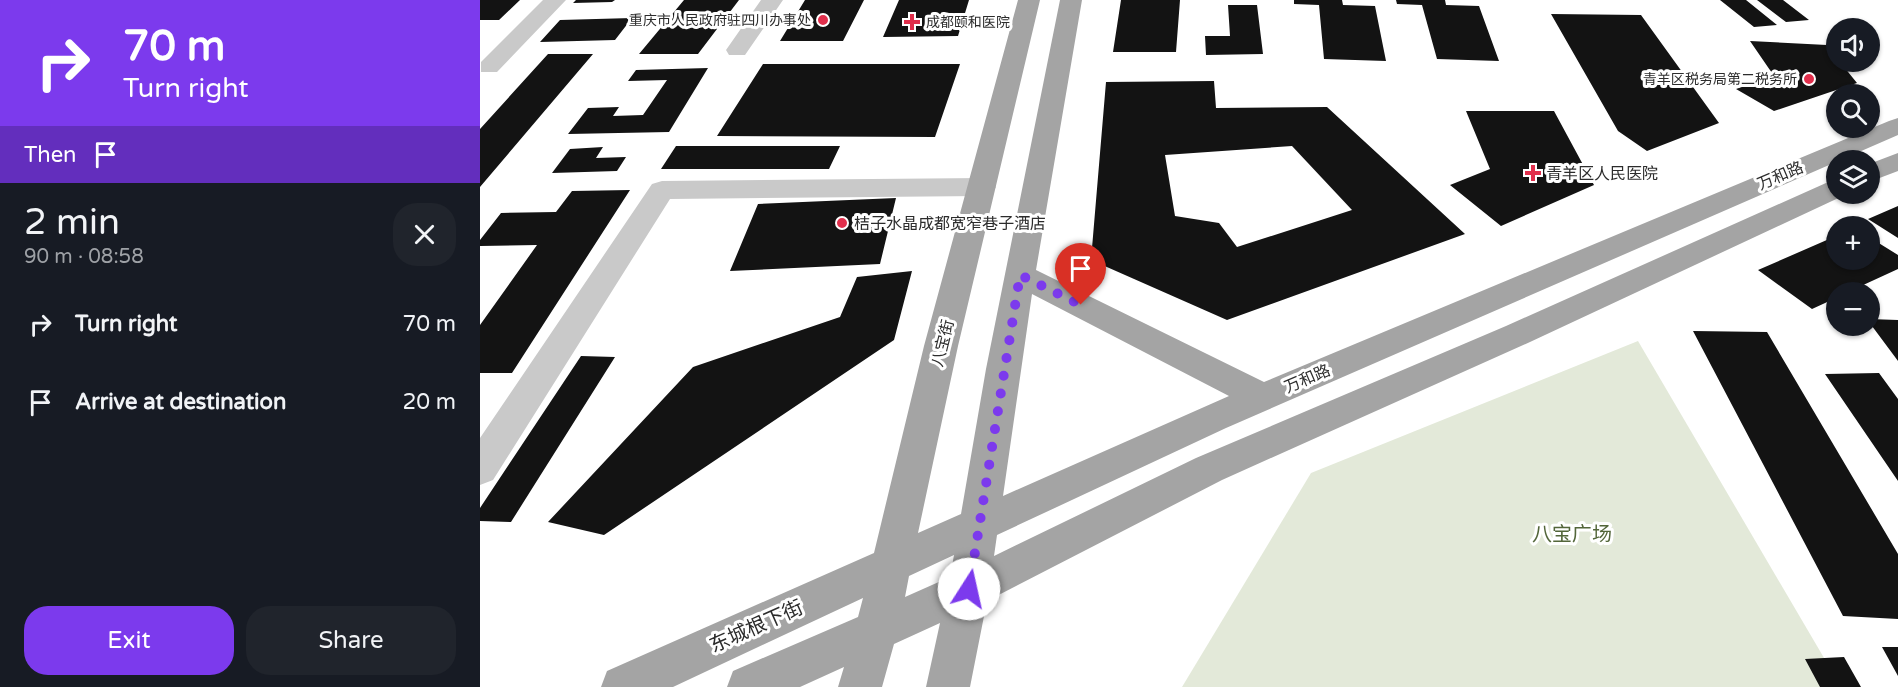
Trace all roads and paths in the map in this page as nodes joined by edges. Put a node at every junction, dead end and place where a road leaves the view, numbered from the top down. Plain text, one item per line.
1 (555, 0) edge
2 (772, 0) edge
3 (1029, 0) edge
4 (1071, 0) edge
5 (737, 50) dead end
6 (489, 67) dead end
7 (1898, 102) edge
8 (1880, 109) edge
9 (1898, 126) edge
10 (1826, 135) edge
11 (1898, 161) edge
12 (1880, 169) edge
13 (1898, 183) edge
14 (982, 187) junction
15 (1880, 188) edge
16 (1826, 193) edge
17 (1729, 197) junction
18 (1826, 204) edge
19 (1767, 220) junction
20 (1020, 275) junction
21 (1263, 397) junction
22 (480, 469) edge
23 (981, 522) junction
24 (890, 567) junction
25 (969, 589) junction
26 (877, 628) junction
27 (623, 687) edge
28 (749, 687) edge
29 (860, 687) edge
30 (948, 687) edge

1 - 6 street
2 - 5 street
3 - 14 main road, 八宝街
4 - 20 main road
7 - 8 main road
9 - 17 main road, 万和路
10 - 17 main road, 万和路
11 - 12 main road
13 - 15 main road
14 - 22 street
14 - 24 main road, 八宝街
16 - 19 main road
17 - 21 main road, 万和路
18 - 19 main road
19 - 25 main road
20 - 21 main road
20 - 23 main road
21 - 23 main road, 万和路
23 - 24 main road, 万和路
23 - 25 main road
24 - 26 main road, 八宝街
24 - 27 main road, 东城根下街
25 - 26 main road
25 - 30 main road
26 - 28 main road
26 - 29 main road, 八宝街

